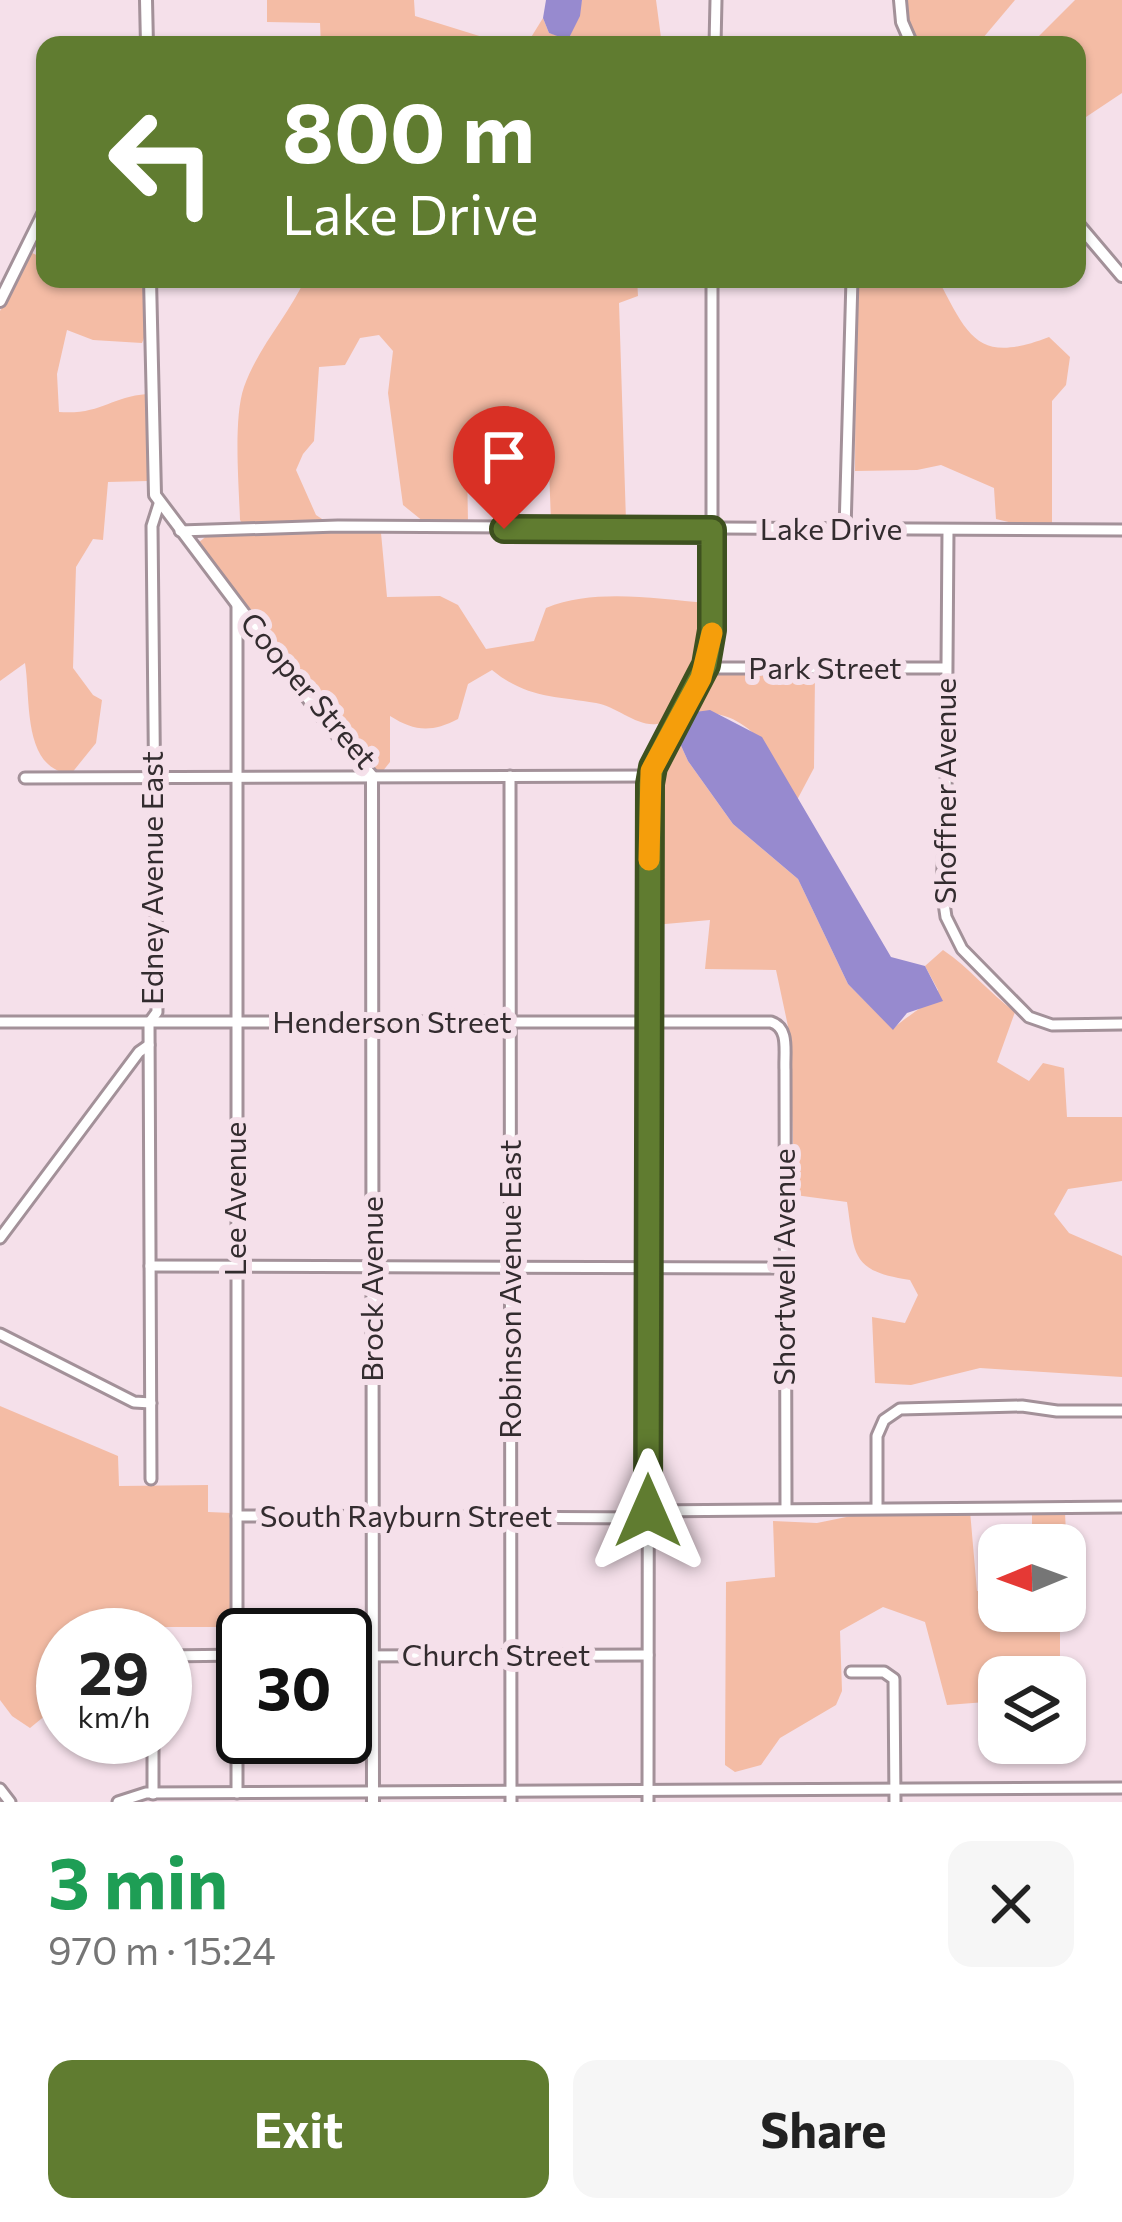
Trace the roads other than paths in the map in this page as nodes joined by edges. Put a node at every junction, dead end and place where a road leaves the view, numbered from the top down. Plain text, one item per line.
1 (146, 0) edge
2 (716, 0) edge
3 (900, 0) edge
4 (147, 36) edge
5 (715, 36) edge
6 (908, 36) edge
7 (36, 228) edge
8 (1086, 234) edge
9 (1122, 276) edge
10 (150, 288) edge
11 (712, 288) edge
12 (851, 288) edge
13 (0, 301) edge
14 (159, 504) junction
15 (712, 530) junction
16 (845, 530) junction
17 (948, 530) junction
18 (1122, 530) edge
19 (180, 531) junction
20 (236, 605) junction
21 (705, 668) junction
22 (945, 668) junction
23 (372, 776) junction
24 (510, 776) junction
25 (650, 776) junction
26 (25, 778) dead end
27 (236, 778) junction
28 (155, 779) junction
29 (510, 1021) junction
30 (0, 1022) edge
31 (374, 1022) junction
32 (649, 1022) junction
33 (237, 1023) junction
34 (149, 1024) junction
35 (1122, 1024) edge
36 (782, 1027) joint
37 (149, 1045) junction
38 (0, 1238) edge
39 (149, 1266) junction
40 (236, 1266) junction
41 (373, 1266) junction
42 (648, 1266) junction
43 (511, 1267) junction
44 (785, 1268) junction
45 (0, 1334) edge
46 (151, 1402) junction
47 (1122, 1412) edge
48 (151, 1479) dead end
49 (877, 1507) junction
50 (1122, 1507) edge
51 (786, 1508) junction
52 (648, 1514) junction
53 (236, 1516) junction
54 (373, 1518) junction
55 (511, 1518) junction
56 (239, 1608) edge
57 (511, 1654) junction
58 (648, 1655) junction
59 (373, 1656) junction
60 (851, 1672) dead end
61 (153, 1764) edge
62 (238, 1764) edge
63 (895, 1788) junction
64 (1122, 1788) edge
65 (0, 1790) edge
66 (237, 1793) junction
67 (648, 1796) edge
68 (154, 1797) edge
69 (374, 1797) edge
70 (511, 1797) edge
71 (10, 1802) edge
72 (118, 1802) edge
73 (895, 1802) edge

1 - 4 street
2 - 5 street
3 - 6 street
7 - 13 street
8 - 9 street
10 - 14 street, Edney Avenue East
11 - 15 street
12 - 16 street
14 - 19 street, Cooper Street
14 - 28 street, Edney Avenue East
15 - 16 street, Lake Drive
15 - 19 street, Lake Drive
15 - 21 street
16 - 17 street, Lake Drive
17 - 18 street, Lake Drive
17 - 22 street, Shoffner Avenue
19 - 20 street, Cooper Street
20 - 23 street, Cooper Street
20 - 27 street, Lee Avenue
21 - 22 street, Park Street
21 - 25 street
22 - 35 street, Shoffner Avenue
23 - 24 street, Cooper Street
23 - 27 street
23 - 31 street, Brock Avenue
24 - 25 street, Cooper Street
24 - 29 street, Robinson Avenue East
25 - 32 street
26 - 28 street
27 - 28 street
27 - 33 street, Lee Avenue
28 - 34 street, Edney Avenue East
29 - 31 street, Henderson Street
29 - 32 street, Henderson Street
29 - 43 street, Robinson Avenue East
30 - 34 street, Henderson Street
31 - 33 street, Henderson Street
31 - 41 street, Brock Avenue
32 - 36 street, Henderson Street
32 - 42 street
33 - 34 street, Henderson Street
33 - 40 street, Lee Avenue
34 - 37 street, Edney Avenue East
36 - 44 street, Shortwell Avenue
37 - 38 street
37 - 39 street, Edney Avenue East
39 - 40 street
39 - 46 street, Edney Avenue East
40 - 41 street
40 - 53 street, Lee Avenue
41 - 43 street
41 - 54 street, Brock Avenue
42 - 43 street
42 - 44 street
42 - 52 street
43 - 55 street, Robinson Avenue East
44 - 51 street, Shortwell Avenue
45 - 46 street
46 - 48 street, Edney Avenue East
47 - 49 street
49 - 50 street, South Rayburn Street
49 - 51 street, South Rayburn Street
51 - 52 street, South Rayburn Street
52 - 55 street, South Rayburn Street
52 - 58 street
53 - 54 street, South Rayburn Street
53 - 56 street, Lee Avenue
54 - 55 street, South Rayburn Street
54 - 59 street, Brock Avenue
55 - 57 street, Robinson Avenue East
57 - 58 street, Church Street
57 - 59 street, Church Street
57 - 70 street, Robinson Avenue East
58 - 67 street
59 - 69 street, Brock Avenue
60 - 63 street
61 - 68 street
62 - 66 street, Lee Avenue
63 - 64 street
63 - 67 street
63 - 73 street
65 - 71 street
66 - 68 street
66 - 69 street
67 - 70 street
68 - 72 street
69 - 70 street

